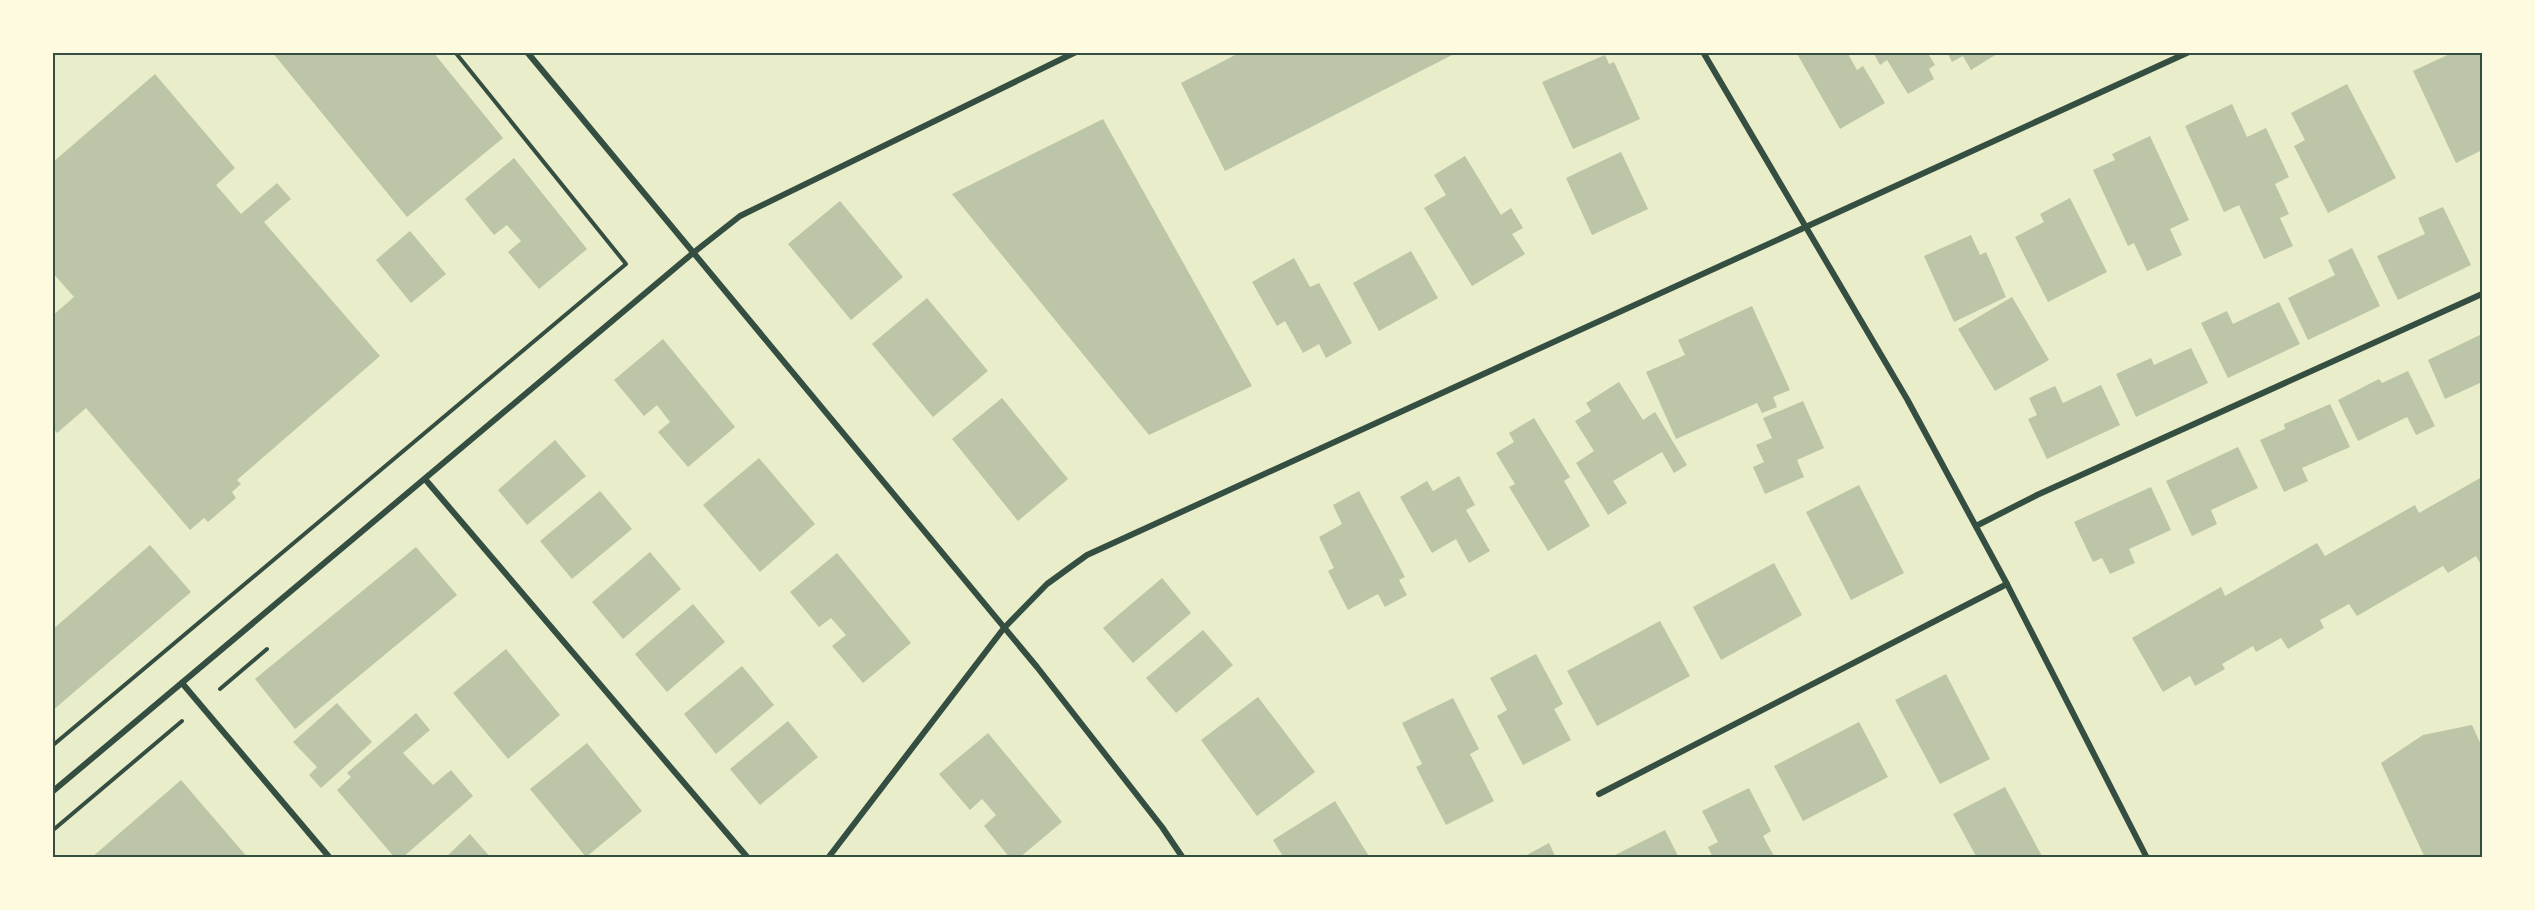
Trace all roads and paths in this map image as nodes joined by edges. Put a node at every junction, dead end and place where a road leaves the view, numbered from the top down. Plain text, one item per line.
1 (455, 52) edge
2 (527, 52) edge
3 (1076, 52) edge
4 (1703, 52) edge
5 (2190, 52) edge
6 (1806, 227) junction
7 (693, 253) junction
8 (2482, 294) edge
9 (425, 478) junction
10 (1976, 526) junction
11 (2007, 584) junction
12 (1004, 628) junction
13 (182, 683) junction
14 (52, 746) edge
15 (52, 792) edge
16 (1599, 794) dead end
17 (330, 858) edge
18 (748, 858) edge
19 (828, 858) edge
20 (1183, 858) edge
21 (2147, 858) edge

1 - 14 path
2 - 7 street
3 - 7 street
4 - 6 street
5 - 6 street
6 - 10 street
6 - 12 street
7 - 9 street
7 - 12 street
8 - 10 street
9 - 13 street
9 - 18 street
10 - 11 street
11 - 16 street
11 - 21 street
12 - 19 street
12 - 20 street
13 - 15 street
13 - 17 street

